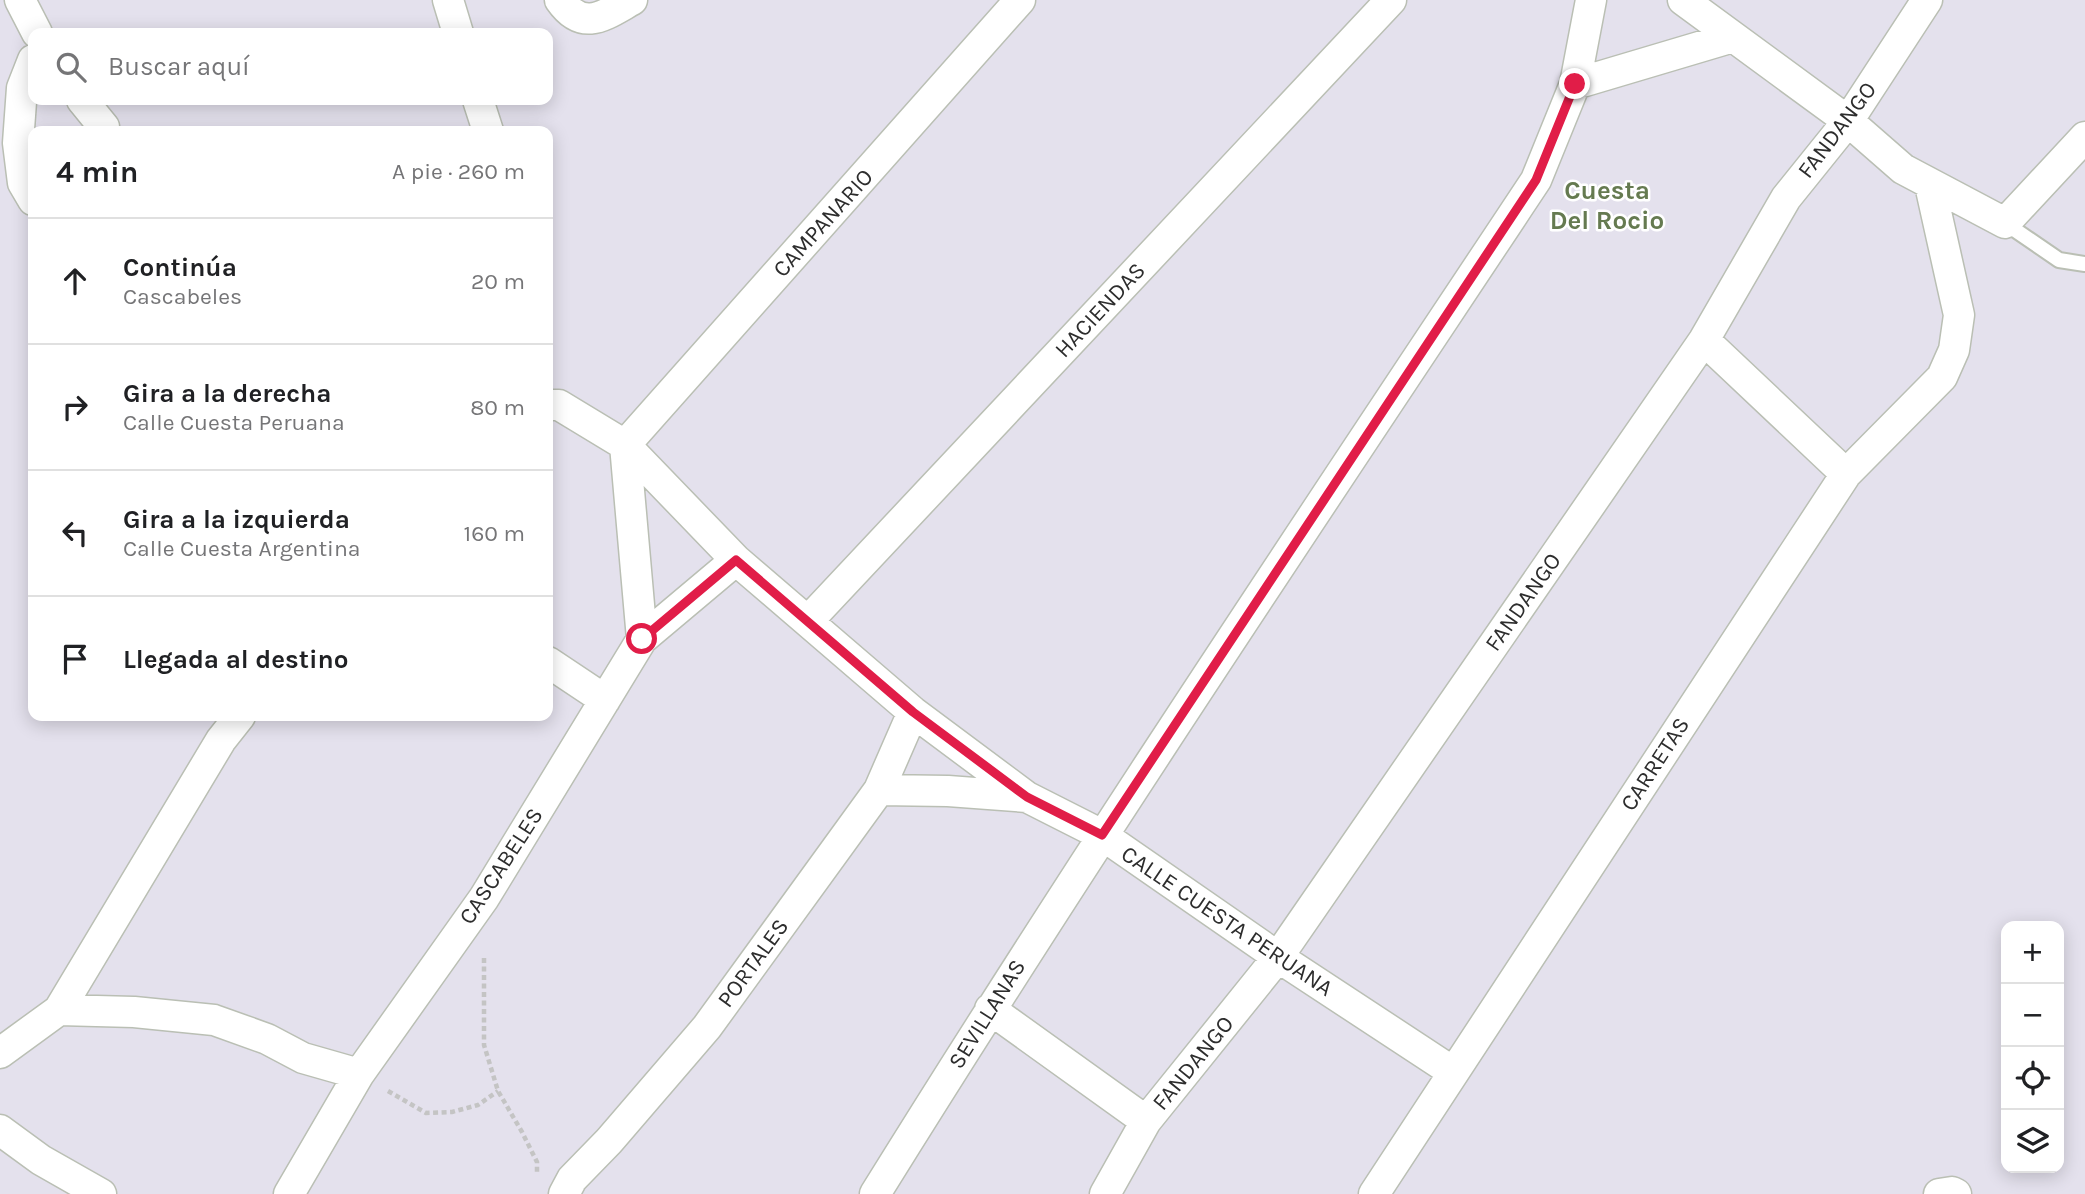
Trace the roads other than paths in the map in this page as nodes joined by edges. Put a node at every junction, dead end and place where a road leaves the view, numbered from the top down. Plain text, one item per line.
1 (20, 0) edge
2 (449, 0) edge
3 (560, 0) edge
4 (1020, 0) edge
5 (1391, 0) edge
6 (1591, 0) edge
7 (1683, 0) edge
8 (1927, 0) edge
9 (620, 6) edge
10 (34, 28) edge
11 (457, 28) edge
12 (1733, 37) junction
13 (28, 73) edge
14 (1575, 84) junction
15 (86, 105) edge
16 (480, 105) edge
17 (1848, 121) junction
18 (103, 126) edge
19 (486, 126) edge
20 (2085, 137) edge
21 (1930, 185) junction
22 (28, 192) edge
23 (2005, 223) junction
24 (2085, 264) edge
25 (1704, 340) junction
26 (553, 404) edge
27 (625, 445) junction
28 (1846, 474) junction
29 (736, 560) junction
30 (808, 621) junction
31 (642, 639) junction
32 (553, 665) edge
33 (605, 699) junction
34 (913, 712) junction
35 (218, 728) edge
36 (878, 790) junction
37 (1027, 797) junction
38 (1102, 835) junction
39 (1278, 957) junction
40 (990, 1009) junction
41 (59, 1010) junction
42 (0, 1053) edge
43 (1452, 1072) junction
44 (359, 1074) junction
45 (1146, 1121) junction
46 (0, 1130) edge
47 (575, 1189) edge
48 (102, 1194) edge
49 (289, 1194) edge
50 (875, 1194) edge
51 (1105, 1194) edge
52 (1374, 1194) edge
53 (1939, 1194) edge
54 (1956, 1194) edge

1 - 10 street
2 - 11 street
3 - 9 street
4 - 27 street, CAMPANARIO
5 - 30 street, HACIENDAS
6 - 14 street, SEVILLANAS
7 - 12 street
8 - 17 street, FANDANGO
12 - 14 street
12 - 17 street
13 - 22 street
14 - 38 street, SEVILLANAS
15 - 18 street
16 - 19 street
17 - 21 street
17 - 25 street, FANDANGO
20 - 23 street
21 - 23 street
21 - 28 street, CARRETAS
23 - 24 lane
25 - 28 street
25 - 39 street, FANDANGO
26 - 27 street, CALLE CUESTA PERUANA
27 - 29 street, CALLE CUESTA PERUANA
27 - 31 street
28 - 43 street, CARRETAS
29 - 30 street, CALLE CUESTA PERUANA
29 - 31 street, CASCABELES
30 - 34 street, CALLE CUESTA PERUANA
31 - 33 street, CASCABELES
32 - 33 street
33 - 44 street, CASCABELES
34 - 36 street, PORTALES
34 - 37 street, CALLE CUESTA PERUANA
35 - 41 street
36 - 37 street
36 - 47 street, PORTALES
37 - 38 street, CALLE CUESTA PERUANA
38 - 39 street, CALLE CUESTA PERUANA
38 - 40 street, SEVILLANAS
39 - 43 street, CALLE CUESTA PERUANA
39 - 45 street, FANDANGO
40 - 45 street
40 - 50 street, SEVILLANAS
41 - 42 street
41 - 44 street
43 - 52 street, CARRETAS
44 - 49 street, CASCABELES
45 - 51 street, FANDANGO
46 - 48 street
53 - 54 street

